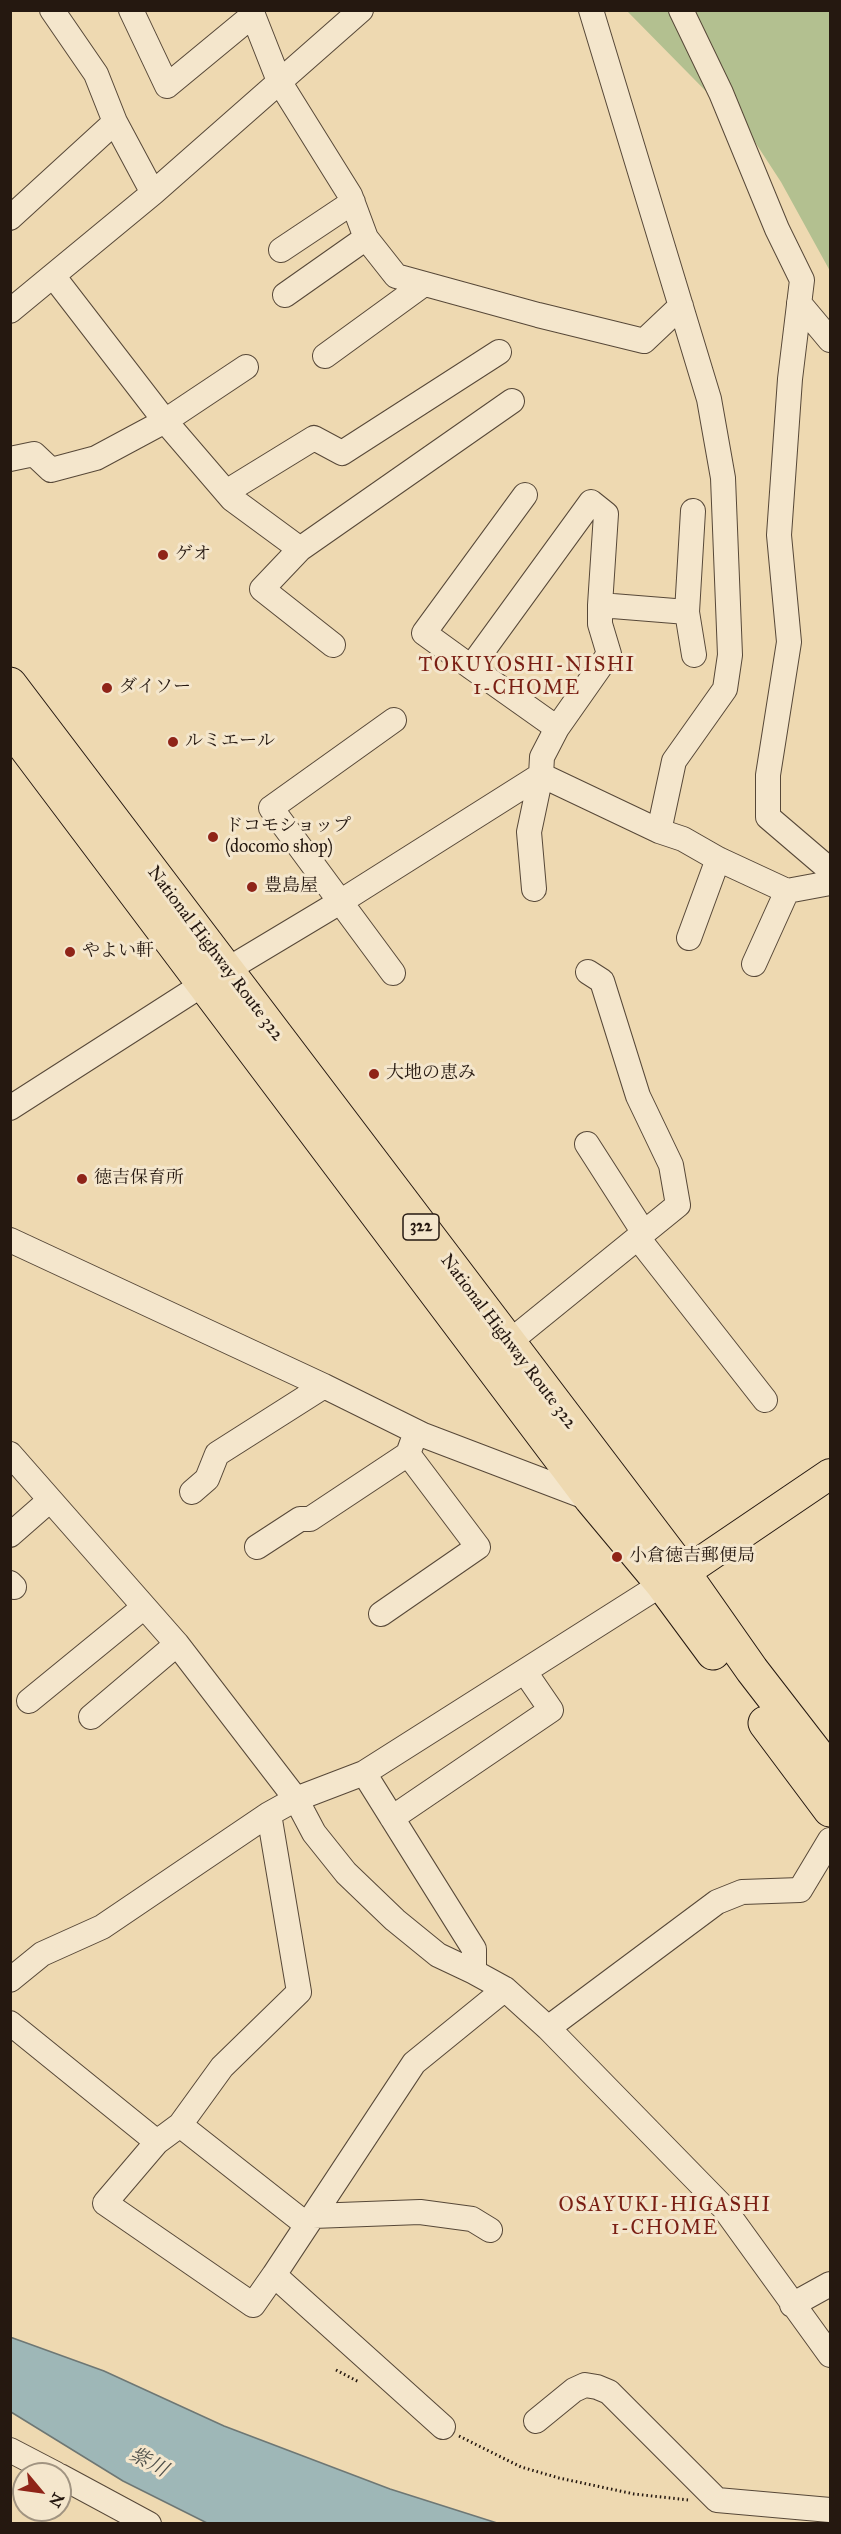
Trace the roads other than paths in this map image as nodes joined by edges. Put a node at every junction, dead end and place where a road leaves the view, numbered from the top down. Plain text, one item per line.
1 (52, 10) edge
2 (131, 10) edge
3 (361, 10) edge
4 (591, 10) edge
5 (681, 10) edge
6 (249, 13) edge
7 (279, 81) junction
8 (115, 122) junction
9 (153, 193) junction
10 (353, 202) junction
11 (10, 218) edge
12 (366, 238) junction
13 (281, 250) dead end
14 (54, 277) junction
15 (424, 284) junction
16 (285, 295) dead end
17 (799, 303) junction
18 (681, 306) junction
19 (10, 311) edge
20 (831, 340) edge
21 (498, 352) dead end
22 (325, 356) dead end
23 (246, 367) dead end
24 (512, 401) dead end
25 (165, 422) junction
26 (10, 459) edge
27 (226, 492) junction
28 (525, 495) dead end
29 (693, 511) dead end
30 (300, 549) junction
31 (600, 605) junction
32 (687, 612) junction
33 (333, 645) dead end
34 (694, 655) dead end
35 (471, 667) junction
36 (10, 684) edge
37 (394, 720) dead end
38 (10, 727) edge
39 (556, 728) junction
40 (541, 775) junction
41 (659, 831) junction
42 (718, 859) junction
43 (831, 870) edge
44 (831, 883) edge
45 (534, 889) dead end
46 (787, 891) junction
47 (340, 902) junction
48 (689, 938) dead end
49 (754, 964) dead end
50 (588, 972) dead end
51 (393, 973) dead end
52 (217, 977) junction
53 (10, 1108) edge
54 (587, 1144) dead end
55 (641, 1235) junction
56 (12, 1242) edge
57 (508, 1343) junction
58 (324, 1386) junction
59 (765, 1400) dead end
60 (412, 1443) junction
61 (10, 1454) edge
62 (831, 1474) edge
63 (192, 1492) dead end
64 (591, 1499) junction
65 (50, 1500) junction
66 (10, 1535) edge
67 (257, 1547) dead end
68 (673, 1579) junction
69 (144, 1607) junction
70 (381, 1614) dead end
71 (177, 1644) junction
72 (525, 1672) junction
73 (29, 1701) dead end
74 (91, 1717) dead end
75 (831, 1771) edge
76 (364, 1773) junction
77 (296, 1799) junction
78 (831, 1810) edge
79 (269, 1814) junction
80 (392, 1818) junction
81 (831, 1840) edge
82 (474, 1972) junction
83 (10, 1980) edge
84 (505, 1989) junction
85 (10, 2023) edge
86 (548, 2028) junction
87 (180, 2125) junction
88 (157, 2142) junction
89 (310, 2220) junction
90 (490, 2230) dead end
91 (274, 2275) junction
92 (831, 2284) edge
93 (792, 2305) junction
94 (831, 2355) edge
95 (536, 2421) dead end
96 (443, 2427) road end
97 (10, 2450) edge
98 (33, 2462) edge
99 (72, 2482) edge
100 (831, 2510) edge
101 (149, 2523) edge

1 - 8 street
2 - 6 street
3 - 7 street
4 - 18 street
5 - 17 street
6 - 7 street
7 - 9 street
7 - 10 street
8 - 9 street
8 - 11 street
9 - 14 street
10 - 12 street
10 - 13 street
12 - 15 street
12 - 16 street
14 - 19 street
14 - 25 street
15 - 18 street
15 - 22 street
17 - 20 street
17 - 43 street
18 - 41 street
21 - 27 street
23 - 25 street
24 - 30 street
25 - 26 street
25 - 27 street
27 - 30 street
28 - 35 street
29 - 32 street
30 - 33 street
31 - 32 street
31 - 35 street
31 - 39 street
32 - 34 street
35 - 39 street
36 - 52 highway, National Highway Route 322 / 322
37 - 47 street
38 - 52 highway, National Highway Route 322 / 322
39 - 40 street
40 - 41 street
40 - 45 street
40 - 47 street
41 - 42 street
42 - 46 street
42 - 48 street
44 - 46 street
46 - 49 street
47 - 51 street
47 - 52 street
50 - 55 street
52 - 53 street
52 - 57 highway, National Highway Route 322 / 322
52 - 64 highway, National Highway Route 322 / 322
54 - 55 street
55 - 57 street
55 - 59 street
56 - 58 street
57 - 68 highway, National Highway Route 322 / 322
58 - 60 street
58 - 63 street
60 - 64 street
60 - 67 street
60 - 70 street
61 - 65 street
62 - 68 main road
64 - 68 highway, National Highway Route 322 / 322
65 - 66 street
65 - 69 street
68 - 72 street
68 - 75 highway, National Highway Route 322 / 322
68 - 78 highway, National Highway Route 322 / 322
69 - 71 street
69 - 73 street
71 - 74 street
71 - 77 street
72 - 76 street
72 - 80 street
76 - 77 street
76 - 80 street
77 - 79 street
77 - 82 street
79 - 83 street
79 - 87 street
80 - 82 street
81 - 86 street
82 - 84 street
84 - 86 street
84 - 89 street
85 - 88 street
86 - 93 street
87 - 88 street
87 - 89 street
88 - 91 street
89 - 90 street
89 - 91 street
91 - 96 street
92 - 93 street
93 - 94 street
95 - 100 street
97 - 98 street
99 - 101 street

